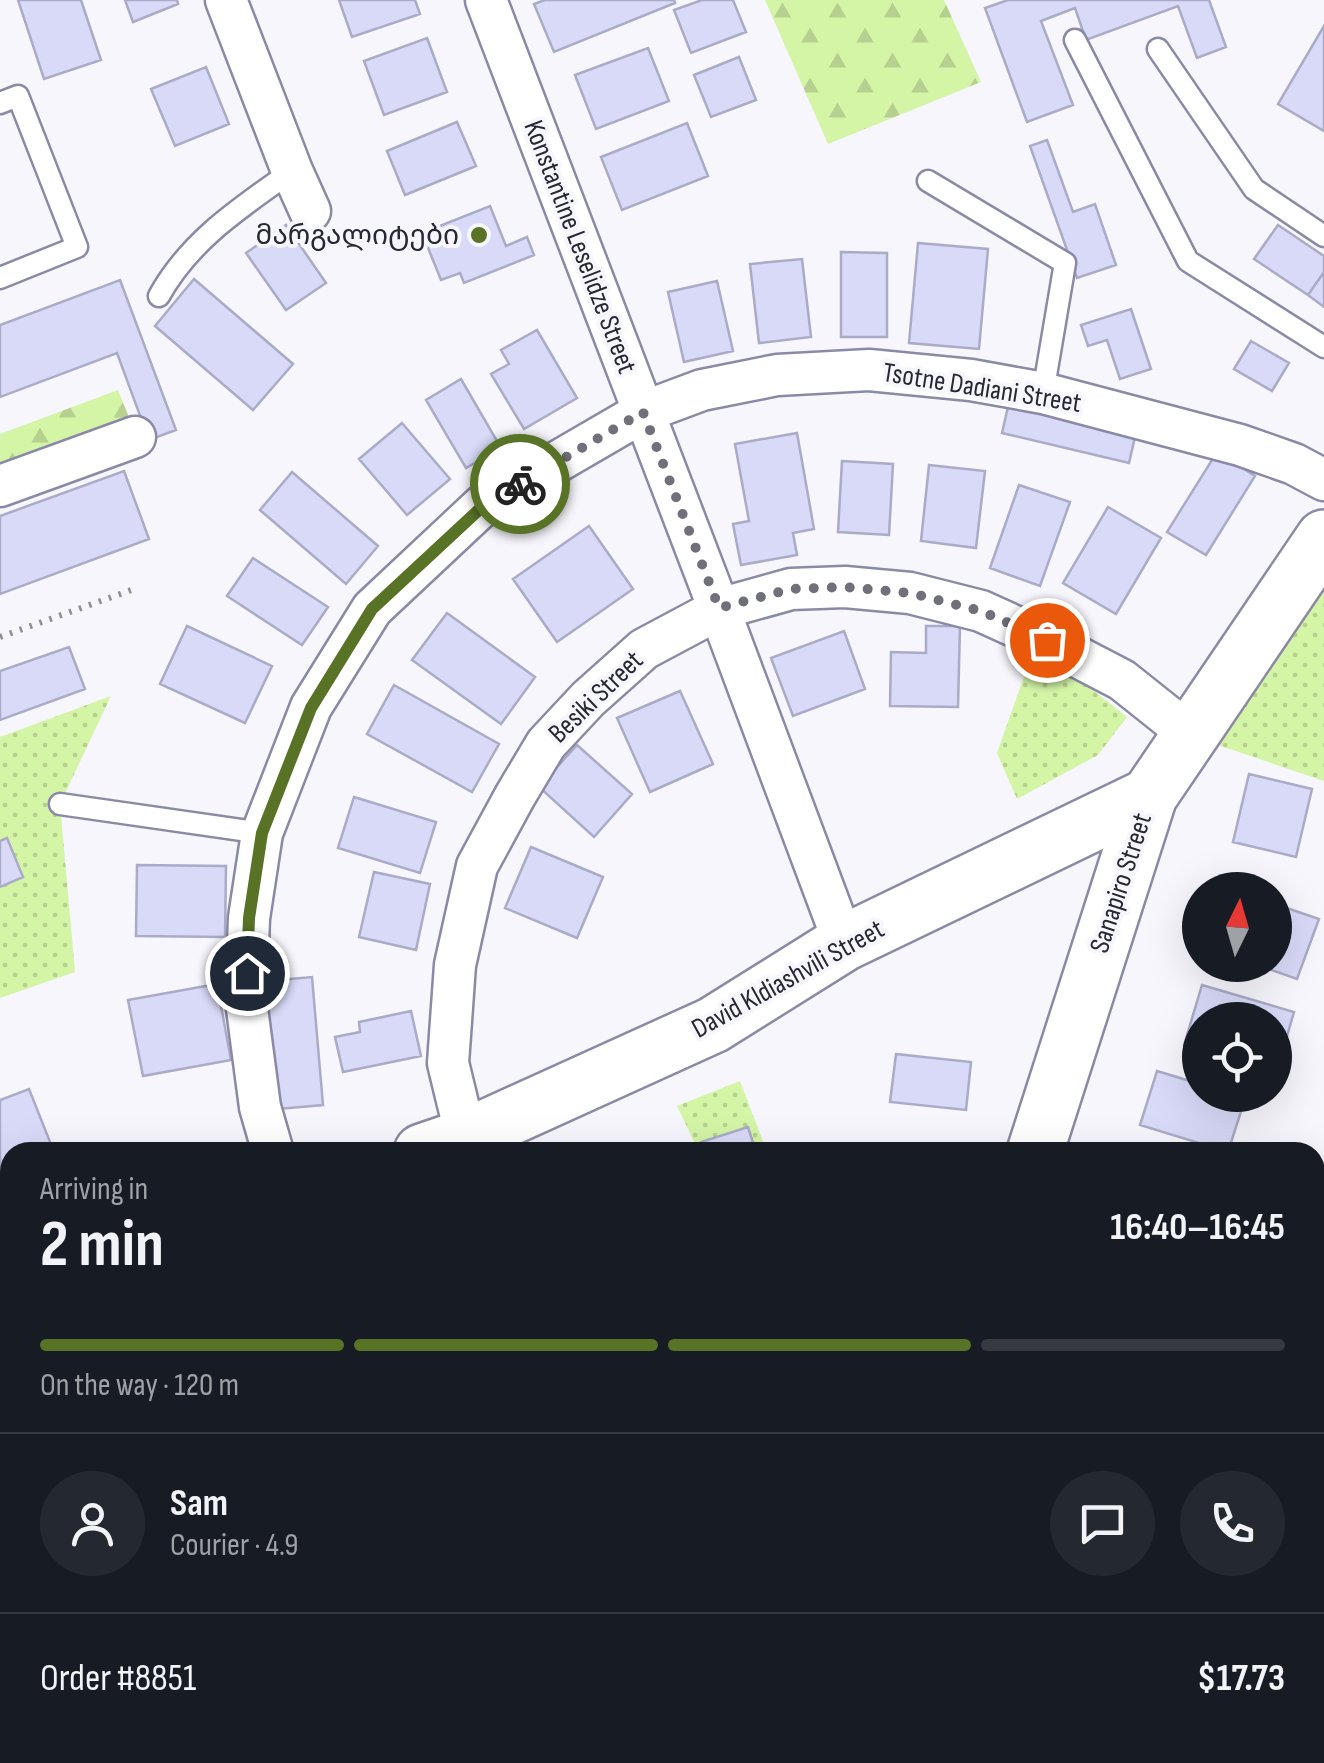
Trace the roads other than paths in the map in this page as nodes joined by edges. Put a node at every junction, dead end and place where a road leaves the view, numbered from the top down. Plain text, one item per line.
1 (226, 0) edge
2 (486, 0) edge
3 (1075, 40) dead end
4 (1158, 49) dead end
5 (0, 103) edge
6 (292, 171) junction
7 (928, 181) dead end
8 (310, 212) dead end
9 (1324, 236) edge
10 (0, 278) edge
11 (159, 296) dead end
12 (1324, 346) edge
13 (1043, 393) junction
14 (643, 412) junction
15 (135, 437) dead end
16 (1324, 480) edge
17 (0, 486) edge
18 (1324, 538) edge
19 (719, 608) junction
20 (1191, 735) junction
21 (1149, 796) junction
22 (60, 804) dead end
23 (262, 833) junction
24 (844, 944) junction
25 (269, 1142) edge
26 (444, 1142) edge
27 (449, 1142) edge
28 (1038, 1142) edge

1 - 6 street
2 - 14 street, Konstantine Leselidze Street
3 - 12 lane
4 - 9 lane
5 - 10 lane
6 - 8 street
6 - 11 lane
7 - 13 lane
13 - 14 street, Tsotne Dadiani Street
13 - 16 street, Tsotne Dadiani Street
14 - 19 street, Konstantine Leselidze Street
14 - 23 street, Tsotne Dadiani Street
15 - 17 street
18 - 20 main road, Sanapiro Street
19 - 20 street, Besiki Street
19 - 24 street, Konstantine Leselidze Street
19 - 26 street, Besiki Street
20 - 21 main road, Sanapiro Street
21 - 24 main road, David Kldiashvili Street
21 - 28 main road, Sanapiro Street
22 - 23 lane
23 - 25 street, Tsotne Dadiani Street
24 - 27 main road, David Kldiashvili Street

